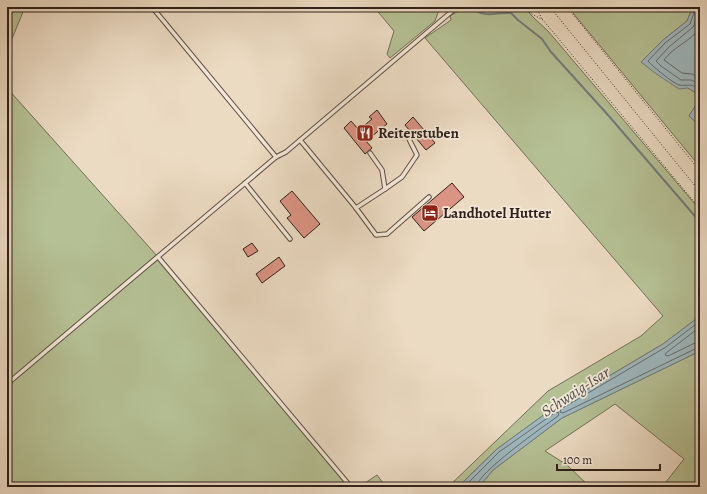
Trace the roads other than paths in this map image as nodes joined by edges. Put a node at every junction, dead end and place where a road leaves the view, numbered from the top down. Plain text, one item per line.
1 (152, 7) edge
2 (457, 7) edge
3 (409, 139) dead end
4 (300, 140) junction
5 (370, 153) dead end
6 (276, 157) junction
7 (245, 183) junction
8 (385, 189) junction
9 (429, 197) dead end
10 (356, 208) junction
11 (290, 239) dead end
12 (158, 257) junction
13 (7, 384) edge
14 (351, 487) edge

1 - 6 lane
2 - 4 lane
3 - 8 lane
4 - 6 lane
4 - 10 lane
5 - 8 lane
6 - 7 lane
7 - 11 lane
7 - 12 lane
8 - 10 lane
9 - 10 lane
12 - 13 lane
12 - 14 lane

